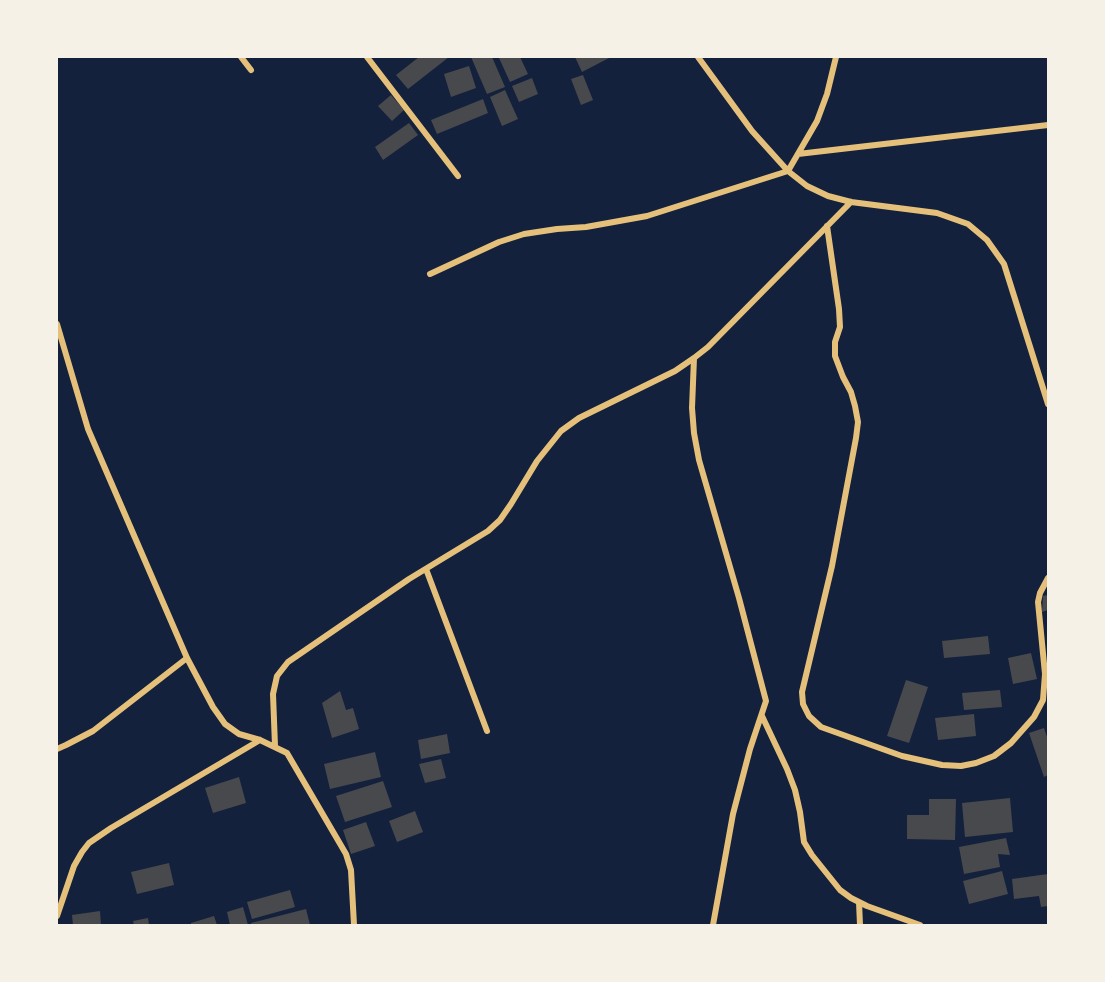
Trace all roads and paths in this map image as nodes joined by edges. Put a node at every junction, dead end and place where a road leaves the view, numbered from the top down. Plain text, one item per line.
1 (241, 57) edge
2 (367, 57) edge
3 (698, 57) edge
4 (836, 57) edge
5 (251, 70) dead end
6 (1048, 125) edge
7 (798, 154) junction
8 (788, 171) junction
9 (458, 176) dead end
10 (851, 202) junction
11 (827, 226) junction
12 (430, 274) dead end
13 (57, 324) edge
14 (694, 358) junction
15 (1048, 404) edge
16 (426, 569) junction
17 (1048, 578) edge
18 (186, 658) junction
19 (762, 716) junction
20 (487, 731) dead end
21 (260, 741) junction
22 (275, 746) junction
23 (57, 749) edge
24 (859, 902) junction
25 (57, 916) edge
26 (354, 925) edge
27 (713, 925) edge
28 (860, 925) edge
29 (920, 925) edge

1 - 5 street
2 - 9 street
3 - 8 street
4 - 7 street
6 - 7 street
7 - 8 street
8 - 10 street
8 - 12 street
10 - 11 street
10 - 15 street
11 - 14 street
11 - 17 street
13 - 18 street
14 - 16 street
14 - 19 street
16 - 20 street
16 - 22 street
18 - 21 street
18 - 23 street
19 - 24 street
19 - 27 street
21 - 22 street
21 - 25 street
22 - 26 street
24 - 28 street
24 - 29 street

